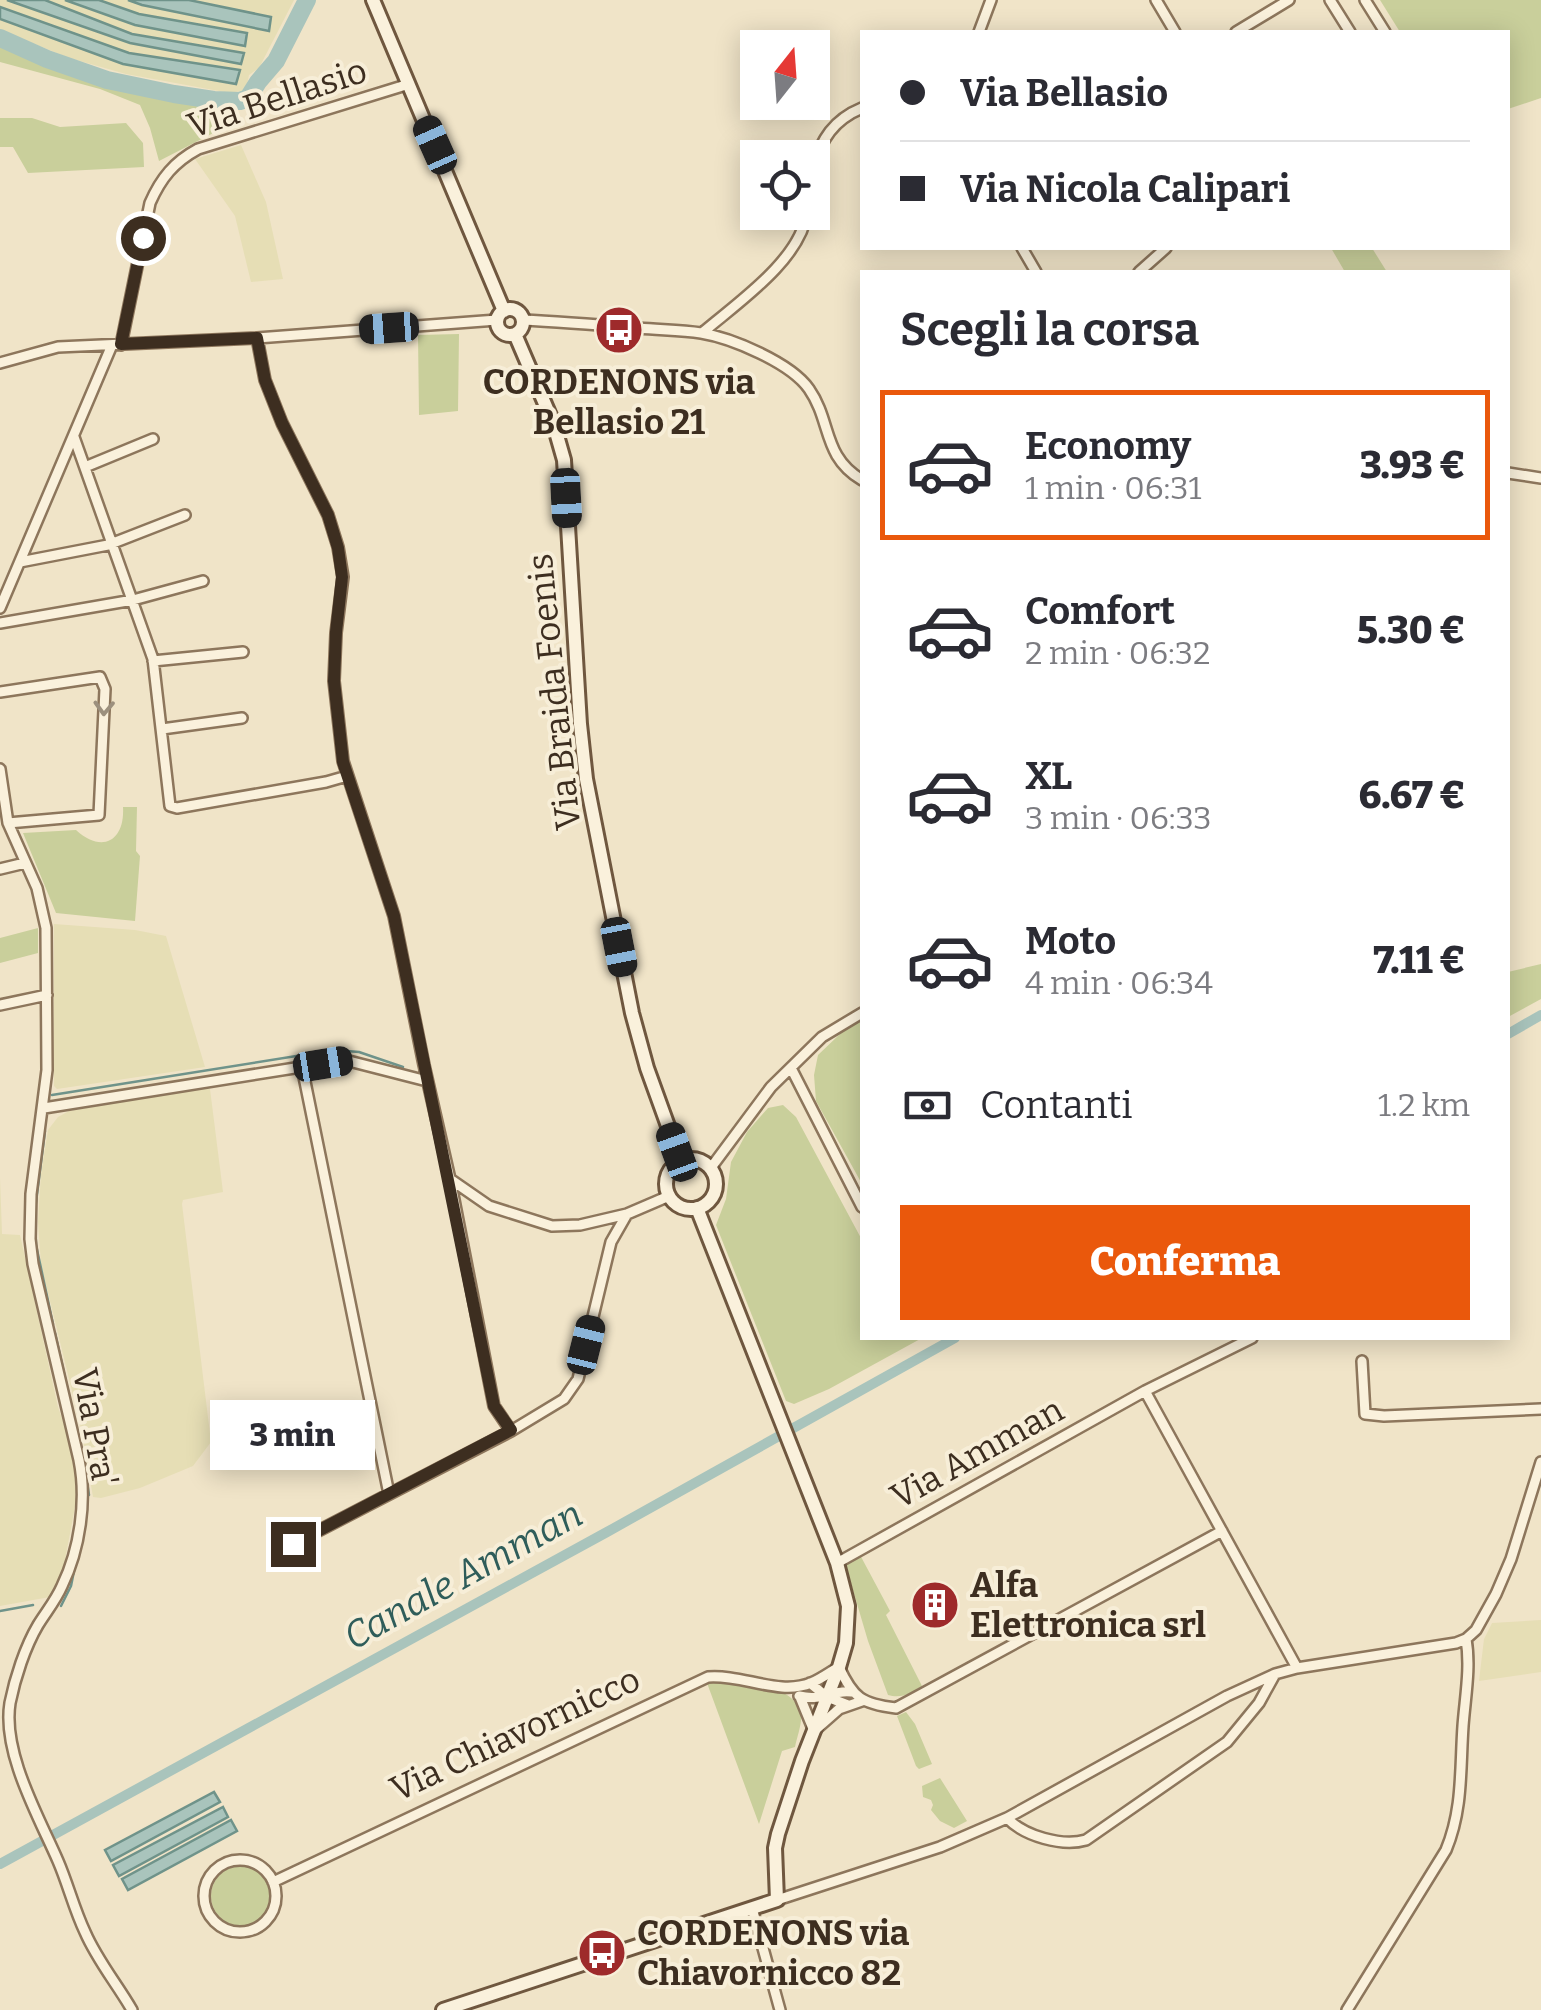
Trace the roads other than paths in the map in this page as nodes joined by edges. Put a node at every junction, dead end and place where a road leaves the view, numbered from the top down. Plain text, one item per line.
1 (991, 0) edge
2 (1156, 0) edge
3 (1289, 0) edge
4 (1365, 0) edge
5 (1333, 1) edge
6 (374, 3) edge
7 (980, 30) edge
8 (1174, 30) edge
9 (1239, 30) edge
10 (1349, 30) edge
11 (1384, 30) edge
12 (408, 84) junction
13 (860, 109) edge
14 (823, 140) edge
15 (802, 230) edge
16 (1164, 250) edge
17 (1141, 270) edge
18 (500, 315) junction
19 (523, 320) junction
20 (702, 333) junction
21 (515, 334) junction
22 (257, 338) junction
23 (117, 345) junction
24 (1, 362) edge
25 (74, 437) junction
26 (153, 440) dead end
27 (85, 467) junction
28 (1510, 474) edge
29 (1541, 478) edge
30 (860, 479) edge
31 (184, 515) dead end
32 (113, 543) junction
33 (20, 562) junction
34 (203, 581) dead end
35 (133, 600) junction
36 (0, 608) edge
37 (0, 624) edge
38 (243, 652) dead end
39 (154, 662) junction
40 (0, 692) edge
41 (242, 718) dead end
42 (162, 728) junction
43 (0, 769) edge
44 (347, 776) junction
45 (8, 823) junction
46 (25, 863) junction
47 (0, 869) edge
48 (47, 995) junction
49 (0, 1005) edge
50 (860, 1014) edge
51 (302, 1067) junction
52 (790, 1068) junction
53 (427, 1081) junction
54 (44, 1108) junction
55 (681, 1162) junction
56 (710, 1168) junction
57 (450, 1179) junction
58 (669, 1196) junction
59 (860, 1202) edge
60 (698, 1208) junction
61 (627, 1214) junction
62 (1248, 1340) edge
63 (1362, 1361) dead end
64 (1145, 1391) junction
65 (1541, 1409) edge
66 (511, 1430) junction
67 (1541, 1462) edge
68 (389, 1494) junction
69 (1222, 1532) junction
70 (293, 1544) dead end
71 (836, 1563) junction
72 (1466, 1639) junction
73 (839, 1666) junction
74 (1297, 1668) junction
75 (1275, 1674) junction
76 (810, 1683) junction
77 (790, 1688) junction
78 (852, 1692) junction
79 (800, 1697) junction
80 (827, 1698) junction
81 (862, 1701) junction
82 (848, 1706) junction
83 (814, 1731) junction
84 (1007, 1818) junction
85 (273, 1882) junction
86 (777, 1900) junction
87 (752, 1908) junction
88 (132, 2010) edge
89 (442, 2010) edge
90 (780, 2010) edge
91 (1347, 2010) edge

1 - 7 street
2 - 8 street
3 - 9 street
4 - 11 street
5 - 10 street
6 - 12 street
12 - 18 street
12 - 23 street, Via Bellasio
13 - 14 street
15 - 20 street
16 - 17 street
18 - 19 street
18 - 21 street
18 - 22 street
19 - 20 street
19 - 21 street
20 - 30 street
21 - 55 street, Via Braida Foenis
22 - 23 street
22 - 44 street
23 - 24 street
23 - 25 street, Via Bellasio
25 - 27 street
25 - 33 street, Via Bellasio
26 - 27 street
27 - 32 street
28 - 29 street
31 - 32 street
32 - 33 street
32 - 35 street
33 - 36 street, Via Bellasio
34 - 35 street
35 - 37 street
35 - 39 street
38 - 39 street
39 - 42 street
40 -> 45 street
41 - 42 street
42 - 44 street
43 - 45 street, Via Pra'
44 - 53 street
45 - 46 street, Via Pra'
46 - 47 street
46 - 48 street, Via Pra'
48 - 49 street
48 - 54 street, Via Pra'
50 - 52 street
51 - 53 street
51 - 54 street
51 - 68 street
52 - 56 street
52 - 59 street
53 - 57 street
54 - 88 street, Via Pra'
55 - 56 street
55 - 58 street
56 - 60 street
57 - 61 street
57 - 66 street
58 - 60 street
58 - 61 street
60 - 71 street
61 - 66 street
62 - 64 street, Via Amman
63 - 65 street
64 - 69 street
64 - 71 street, Via Amman
66 - 68 street
67 - 72 street
68 - 70 street
69 - 74 street
69 - 81 street
71 - 73 street
72 - 74 street
72 - 91 street
73 - 76 street, Via Chiavornicco
73 - 78 street
73 - 80 street
74 - 75 street
75 - 84 street
75 - 84 street
76 - 77 street, Via Chiavornicco
76 - 80 street
77 - 79 street
77 - 85 street, Via Chiavornicco
78 - 80 street
78 - 81 street
79 - 80 street
79 - 83 street
80 - 82 street
80 - 83 street
81 - 82 street
82 - 83 street
83 - 86 street
84 - 86 street
85 - 85 street
86 - 87 street
87 - 89 street
87 - 90 street

